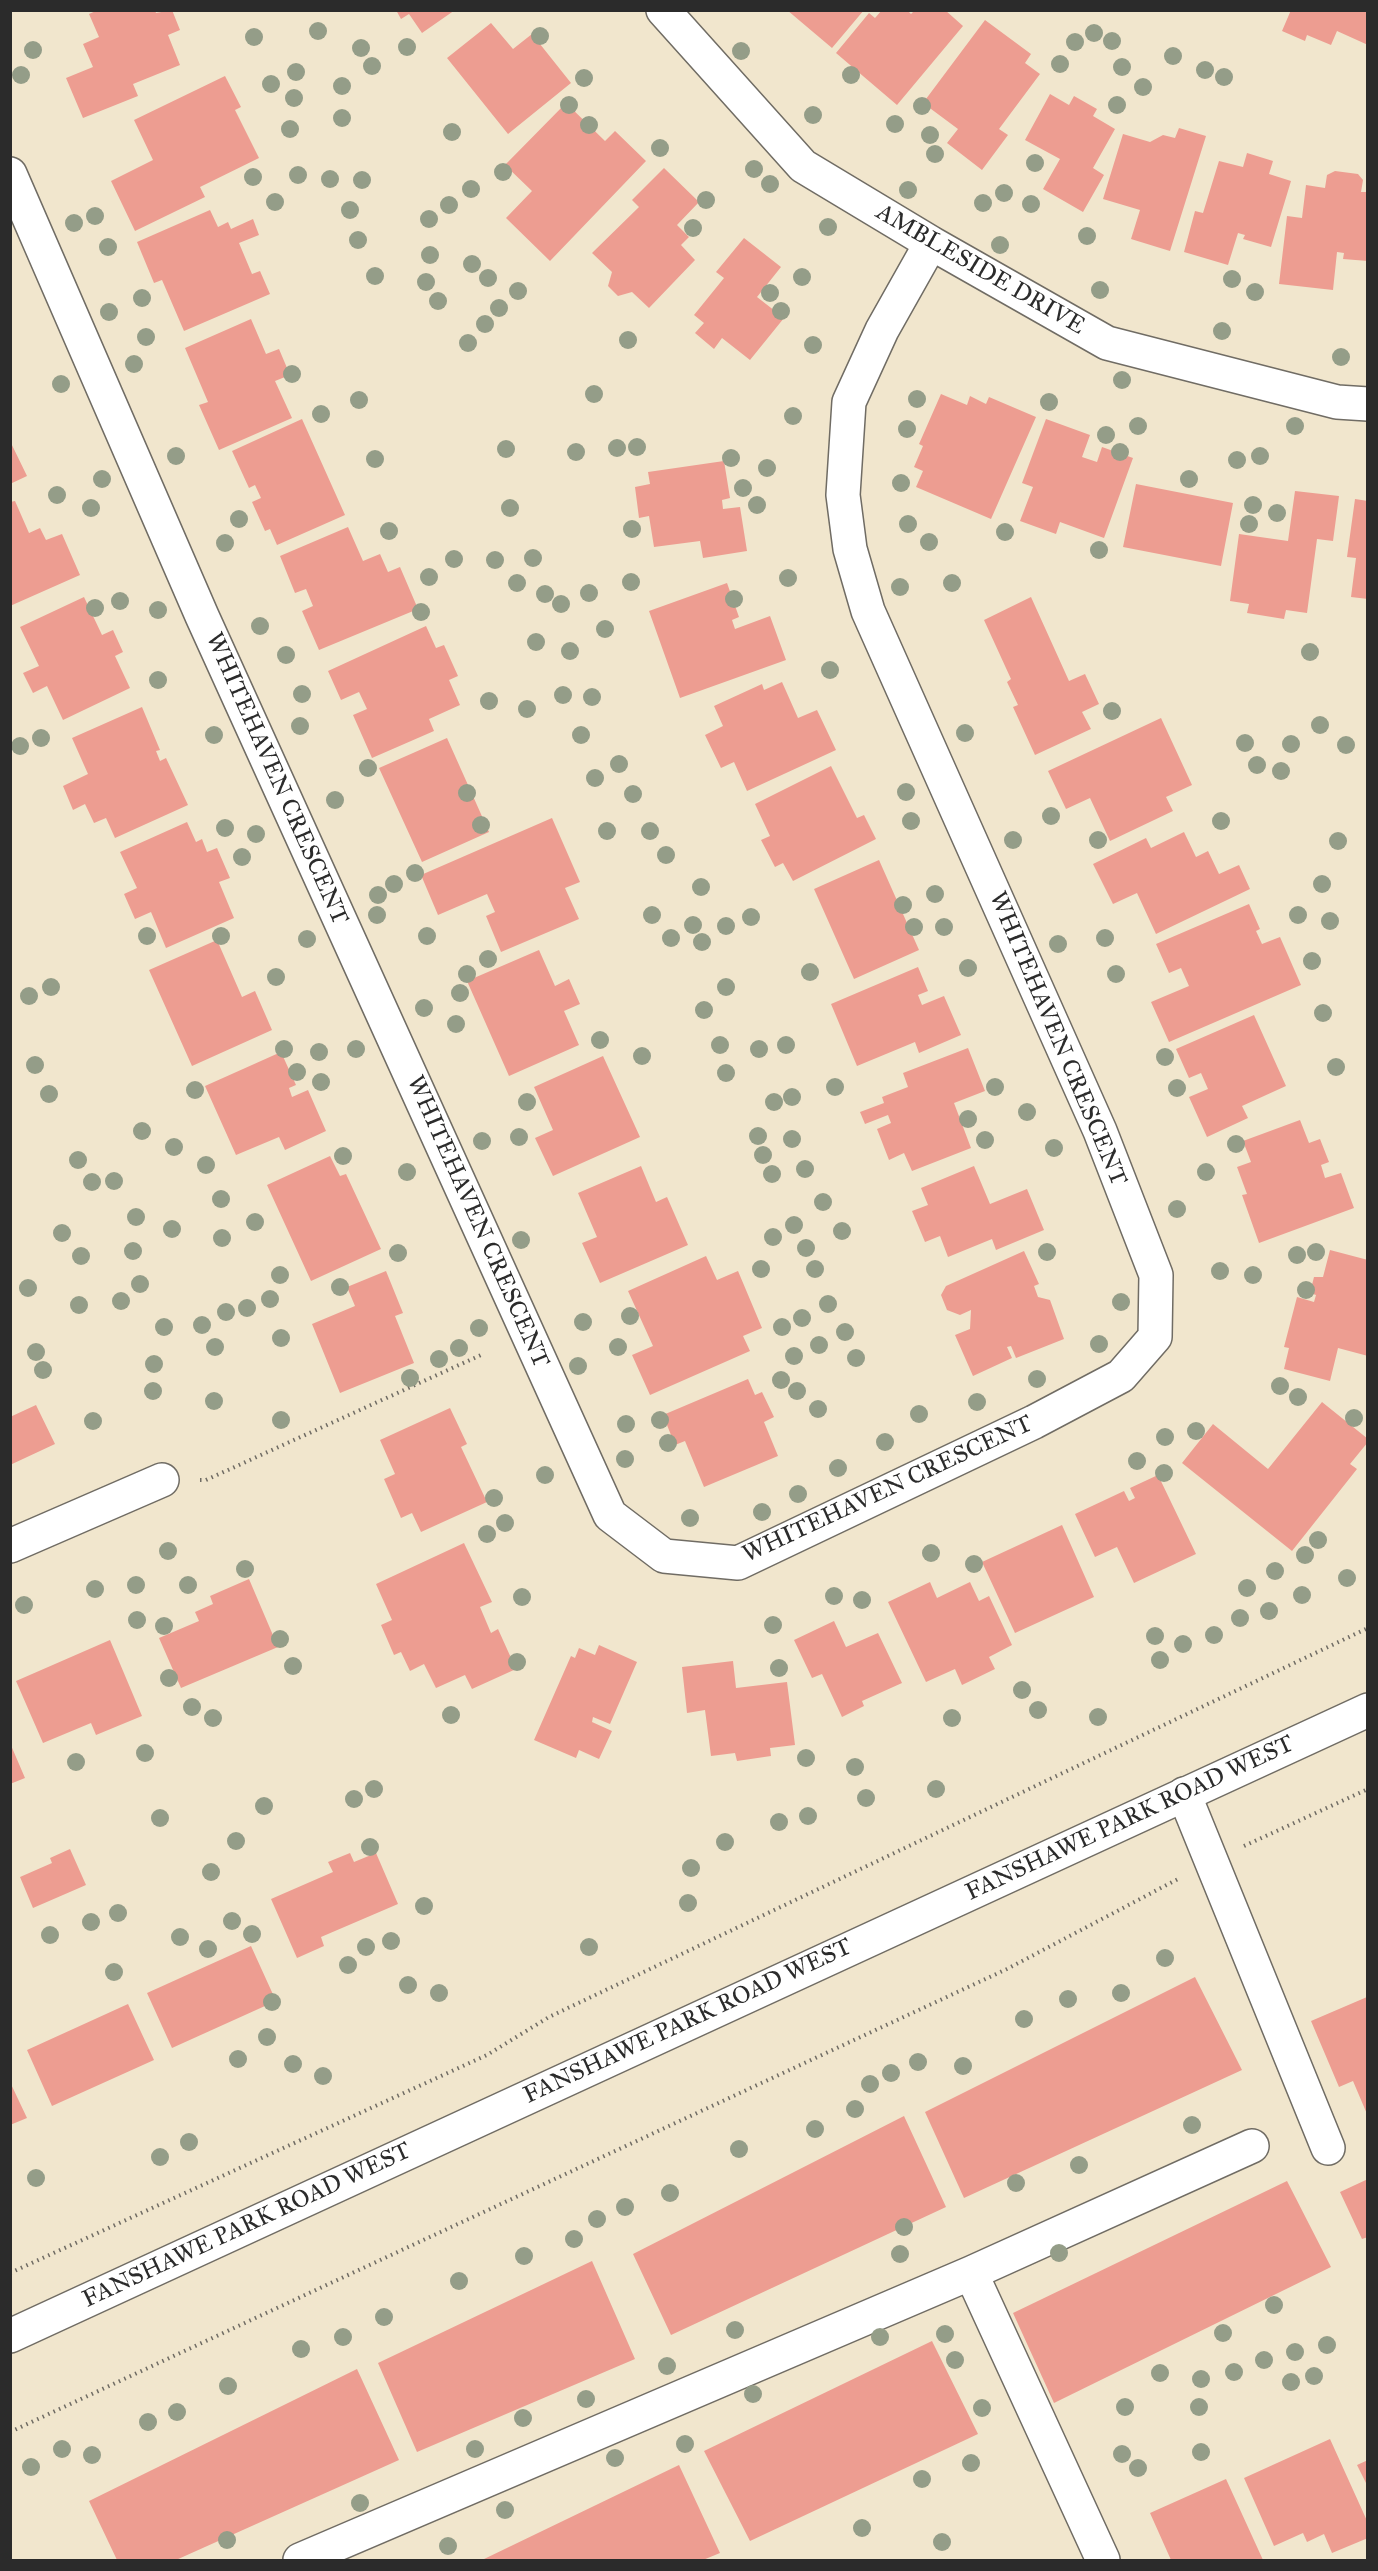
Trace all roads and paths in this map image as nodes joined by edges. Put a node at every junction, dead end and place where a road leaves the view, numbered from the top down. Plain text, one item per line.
1 (663, 10) edge
2 (10, 174) edge
3 (931, 243) junction
4 (1368, 404) edge
5 (481, 1355) dead end
6 (162, 1480) joint
7 (10, 1546) edge
8 (1368, 1628) edge
9 (1368, 1710) edge
10 (1368, 1789) edge
11 (1184, 1794) junction
12 (1210, 1862) junction
13 (1252, 2146) dead end
14 (1328, 2148) dead end
15 (10, 2273) edge
16 (971, 2273) junction
17 (10, 2336) edge
18 (10, 2432) edge
19 (300, 2560) edge
20 (1104, 2560) edge

1 - 3 street, AMBLESIDE DRIVE
2 - 3 street, WHITEHAVEN CRESCENT
3 - 4 street, AMBLESIDE DRIVE
5 - 6 path
6 - 7 street
8 - 15 path
9 - 11 street, FANSHAWE PARK ROAD WEST
10 - 12 path
11 - 12 street
11 - 17 street, FANSHAWE PARK ROAD WEST
12 - 14 street
12 - 18 path
13 - 16 street
16 - 19 street
16 - 20 street

